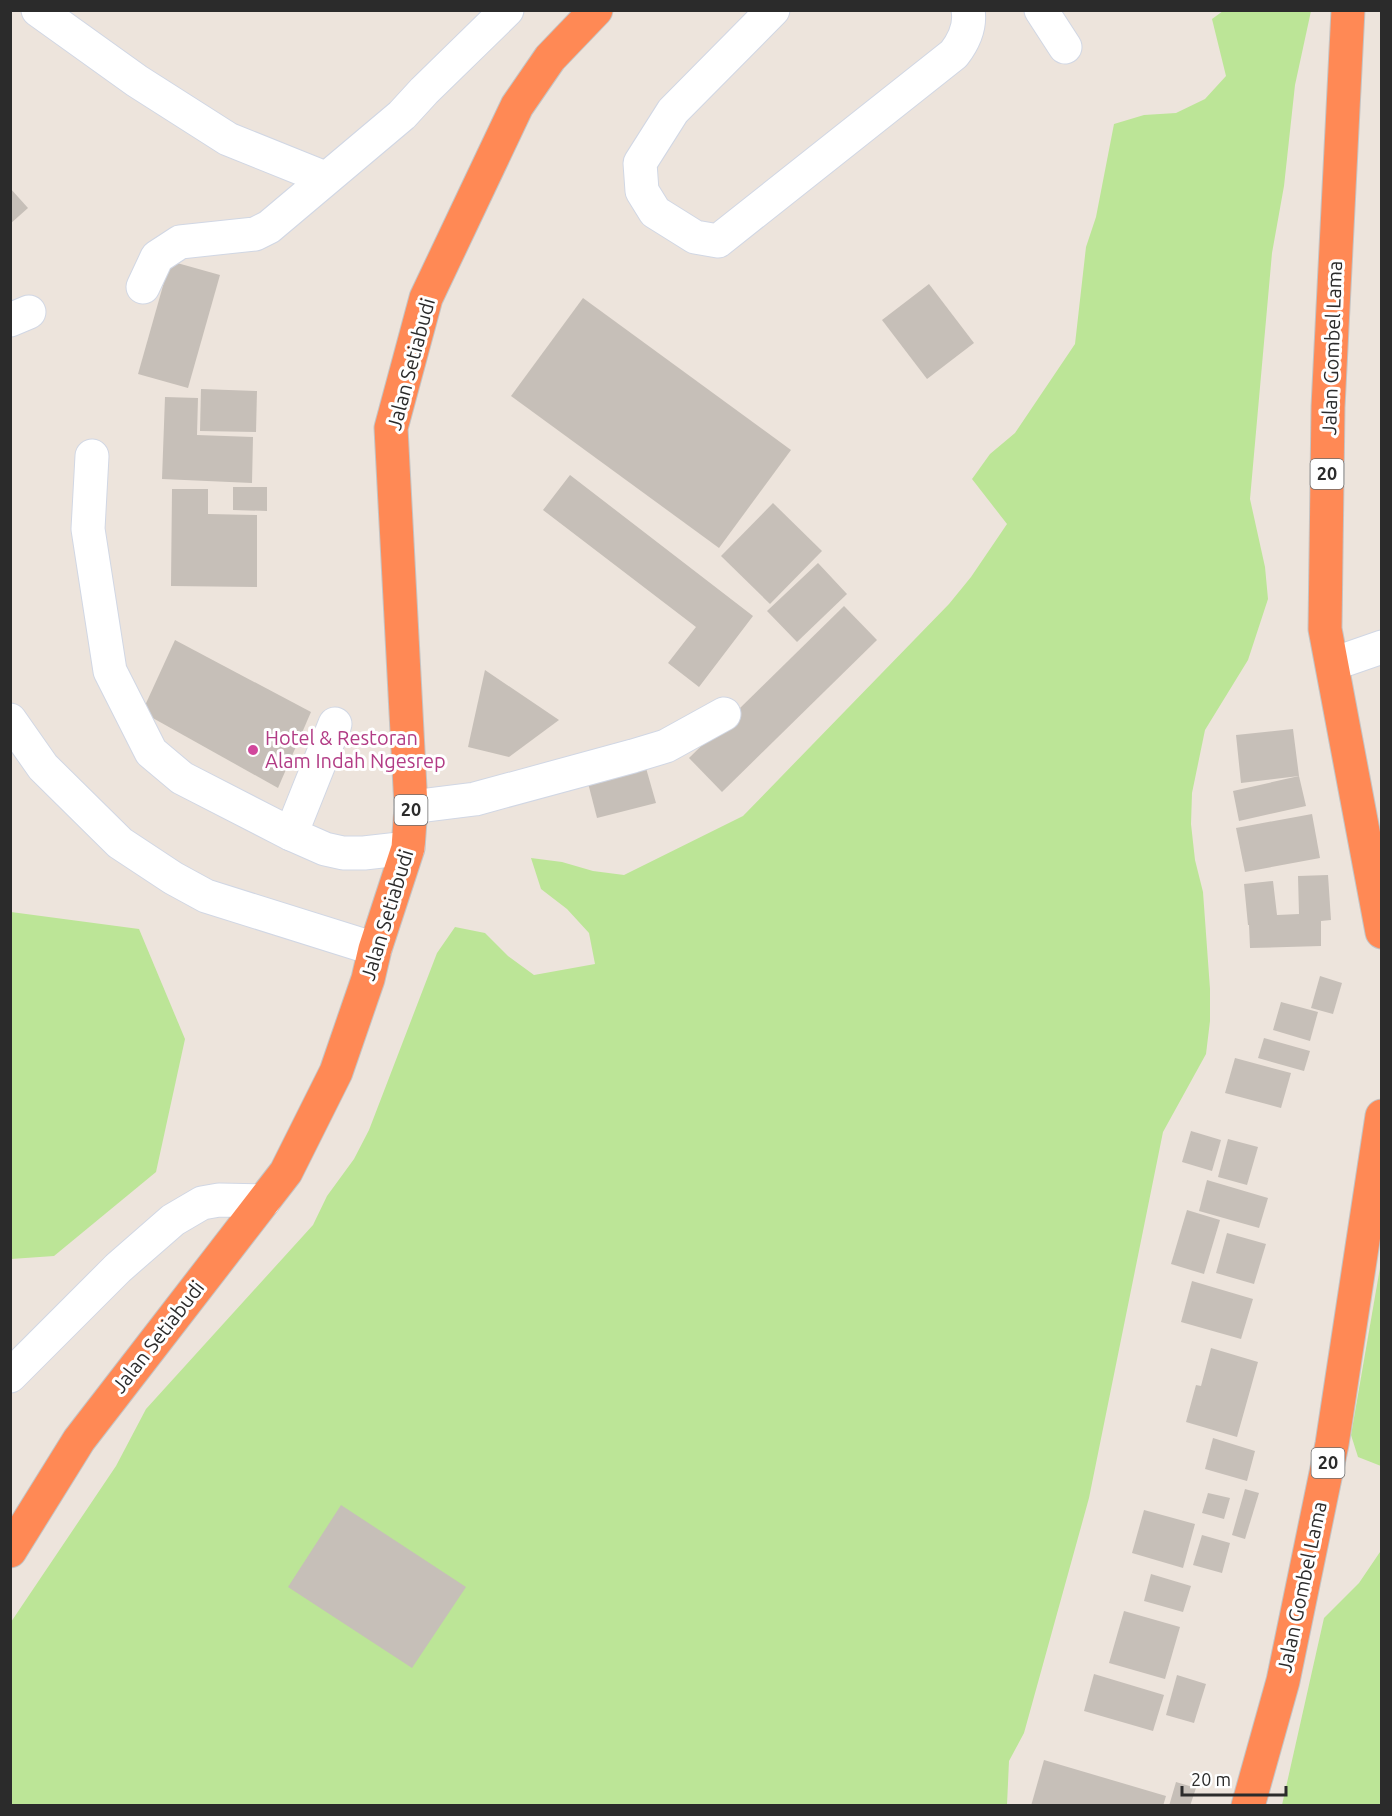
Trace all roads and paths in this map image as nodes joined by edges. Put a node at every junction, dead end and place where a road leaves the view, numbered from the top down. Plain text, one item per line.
1 (38, 10) edge
2 (507, 10) edge
3 (596, 10) edge
4 (773, 10) edge
5 (968, 10) edge
6 (1041, 10) edge
7 (1348, 10) edge
8 (1065, 47) dead end
9 (325, 178) junction
10 (143, 287) dead end
11 (92, 456) dead end
12 (1382, 647) edge
13 (1332, 664) junction
14 (724, 714) dead end
15 (10, 720) edge
16 (335, 724) dead end
17 (411, 807) junction
18 (291, 834) junction
19 (408, 848) junction
20 (1382, 932) edge
21 (375, 949) junction
22 (1382, 1116) edge
23 (264, 1201) junction
24 (10, 1376) edge
25 (10, 1551) edge
26 (1248, 1806) edge

1 - 9 street
2 - 9 street
3 - 17 highway, Jalan Setiabudi / 20
4 - 5 street
6 - 8 street
7 - 13 highway, Jalan Gombel Lama / 20
9 - 10 street
11 - 18 street
12 - 13 street
13 - 20 highway, Jalan Gombel Lama / 20
14 - 17 street
15 - 21 street
16 - 18 street
17 - 19 highway, Jalan Setiabudi / 20
18 - 19 street
19 - 21 highway, Jalan Setiabudi / 20
21 - 23 highway, Jalan Setiabudi / 20
22 - 26 highway, Jalan Gombel Lama / 20
23 - 24 street
23 - 25 highway, Jalan Setiabudi / 20

